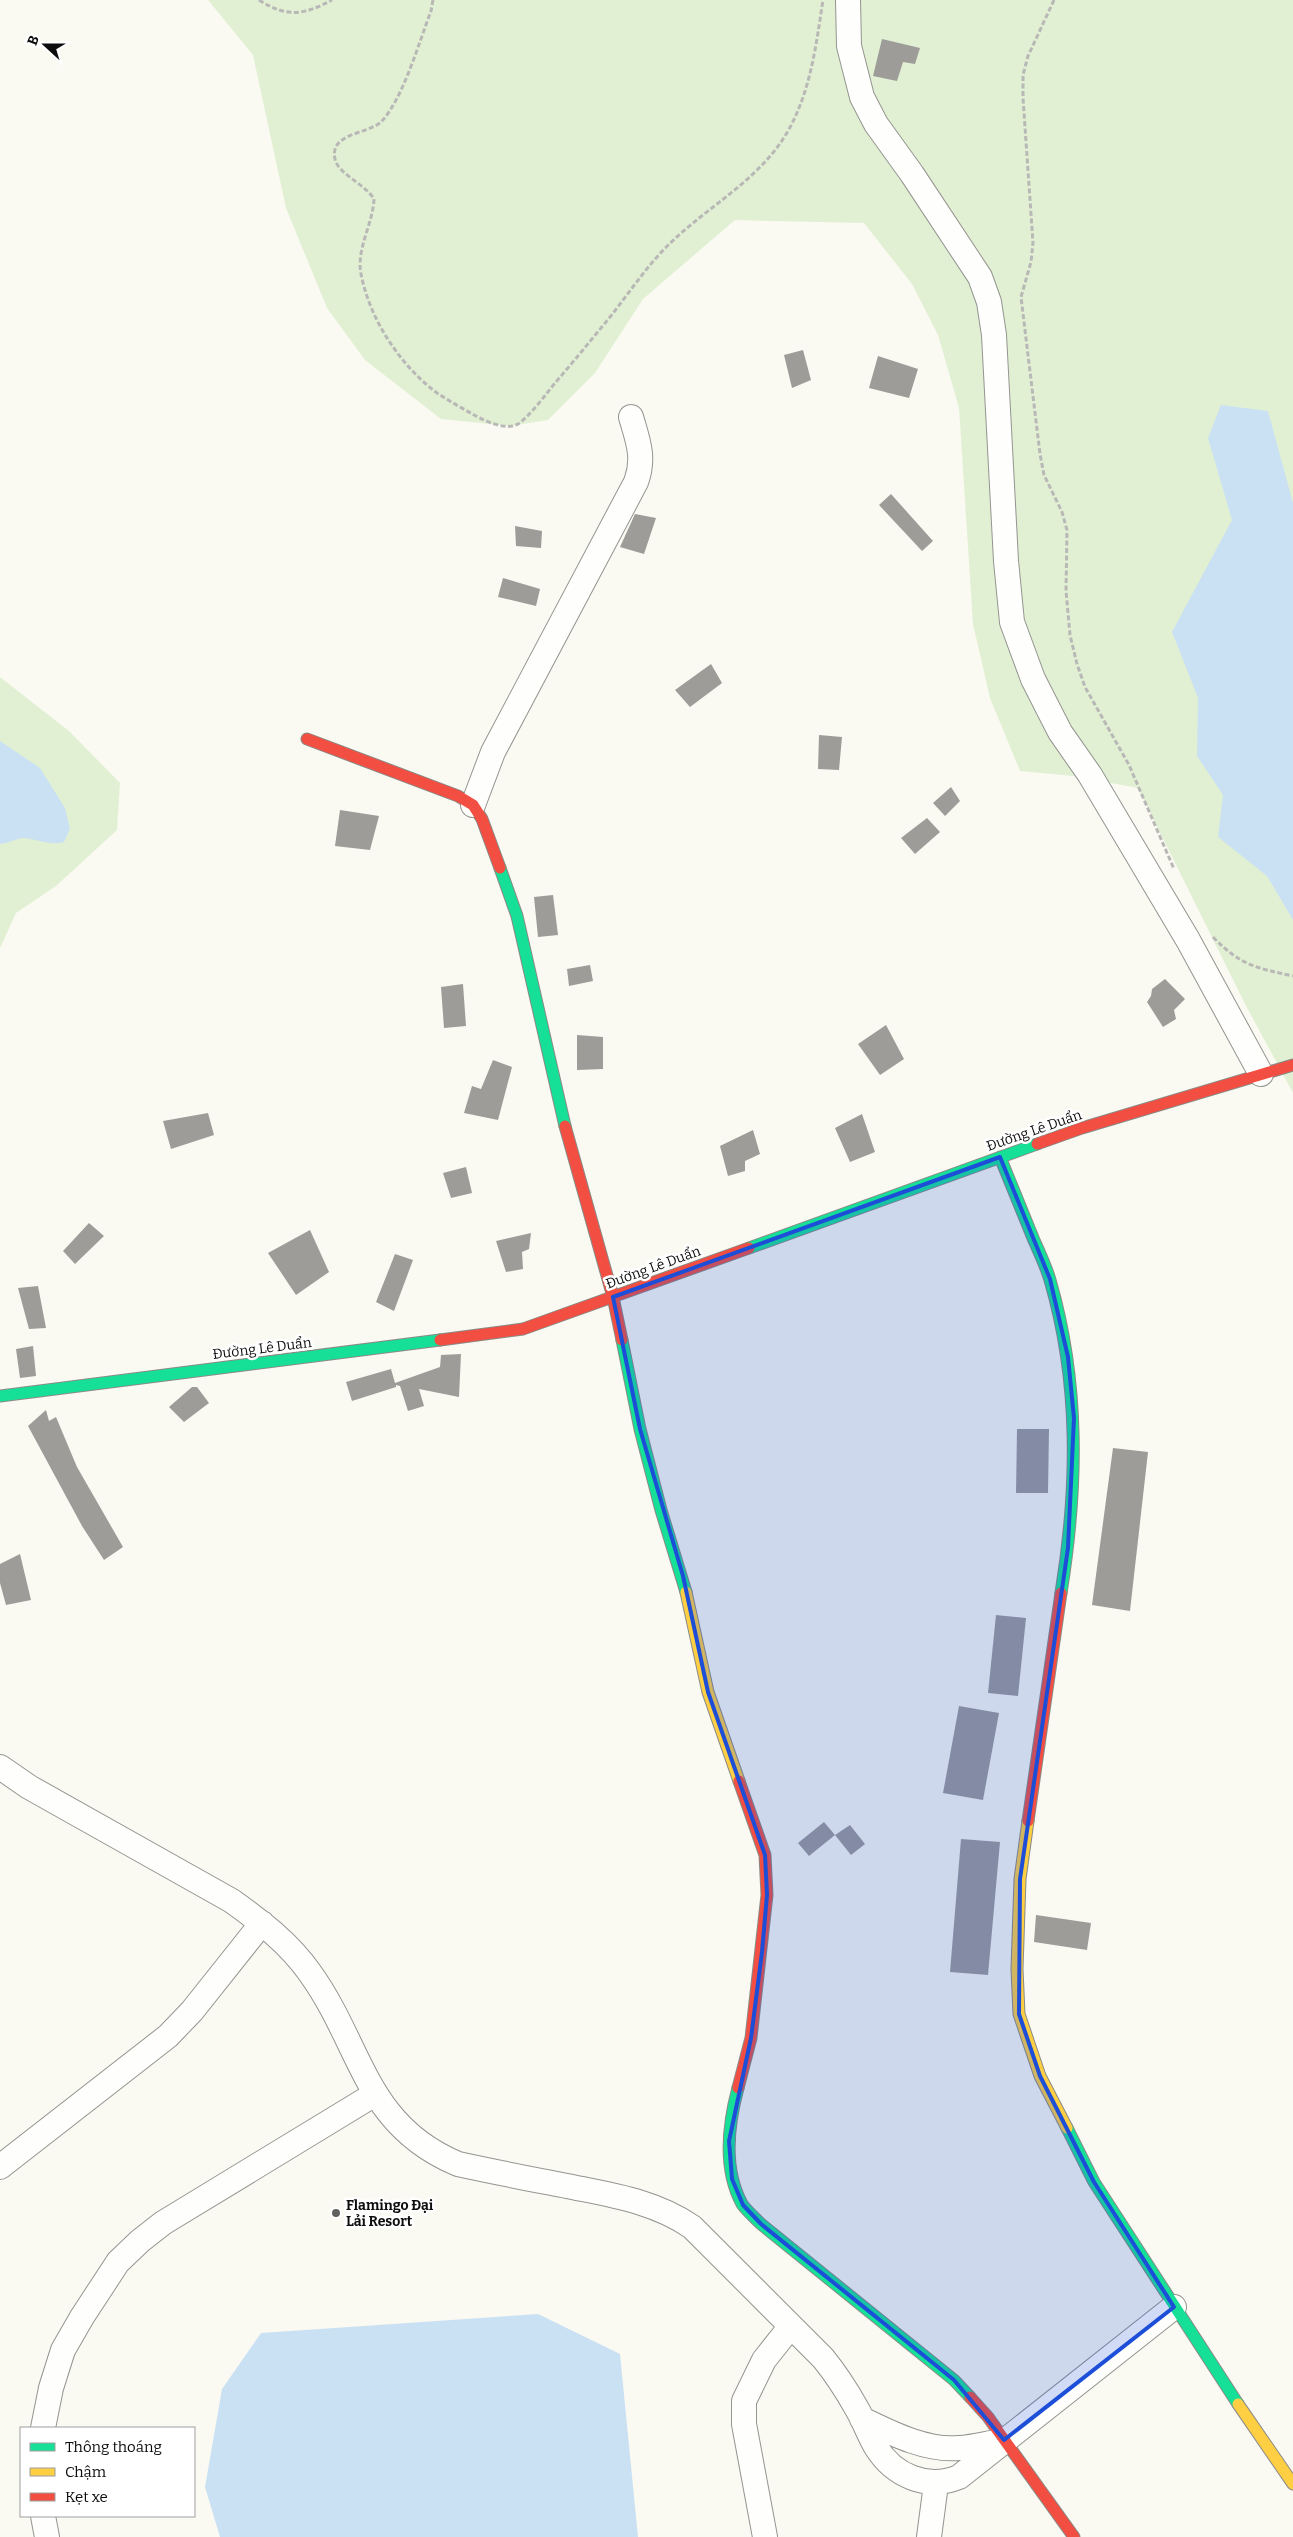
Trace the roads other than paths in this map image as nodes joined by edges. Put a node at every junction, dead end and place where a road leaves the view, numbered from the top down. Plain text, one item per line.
1 (848, 0) edge
2 (630, 417) dead end
3 (307, 738) dead end
4 (473, 805) junction
5 (1293, 1065) edge
6 (1261, 1074) junction
7 (1000, 1158) junction
8 (613, 1297) junction
9 (0, 1396) edge
10 (0, 1767) edge
11 (262, 1923) junction
12 (374, 2094) junction
13 (0, 2167) edge
14 (1174, 2307) junction
15 (791, 2326) junction
16 (862, 2419) junction
17 (43, 2427) edge
18 (1004, 2440) junction
19 (936, 2484) junction
20 (1293, 2484) edge
21 (42, 2517) edge
22 (47, 2537) edge
23 (765, 2537) edge
24 (929, 2537) edge
25 (1074, 2537) edge

1 - 6 street
2 - 4 street
3 - 4 street
4 - 8 street
5 - 6 street, Đường Lê Duẩn
6 - 7 street, Đường Lê Duẩn
7 - 8 street, Đường Lê Duẩn
7 - 14 street
8 - 9 street, Đường Lê Duẩn
8 - 18 street
10 - 11 street
11 - 12 street
11 - 13 street
12 - 15 street
12 - 17 street
14 - 18 street
14 - 20 street
15 - 16 street
15 - 23 street
16 - 18 street
16 - 19 street
18 - 19 street
18 - 25 street
19 - 24 street
21 - 22 street

